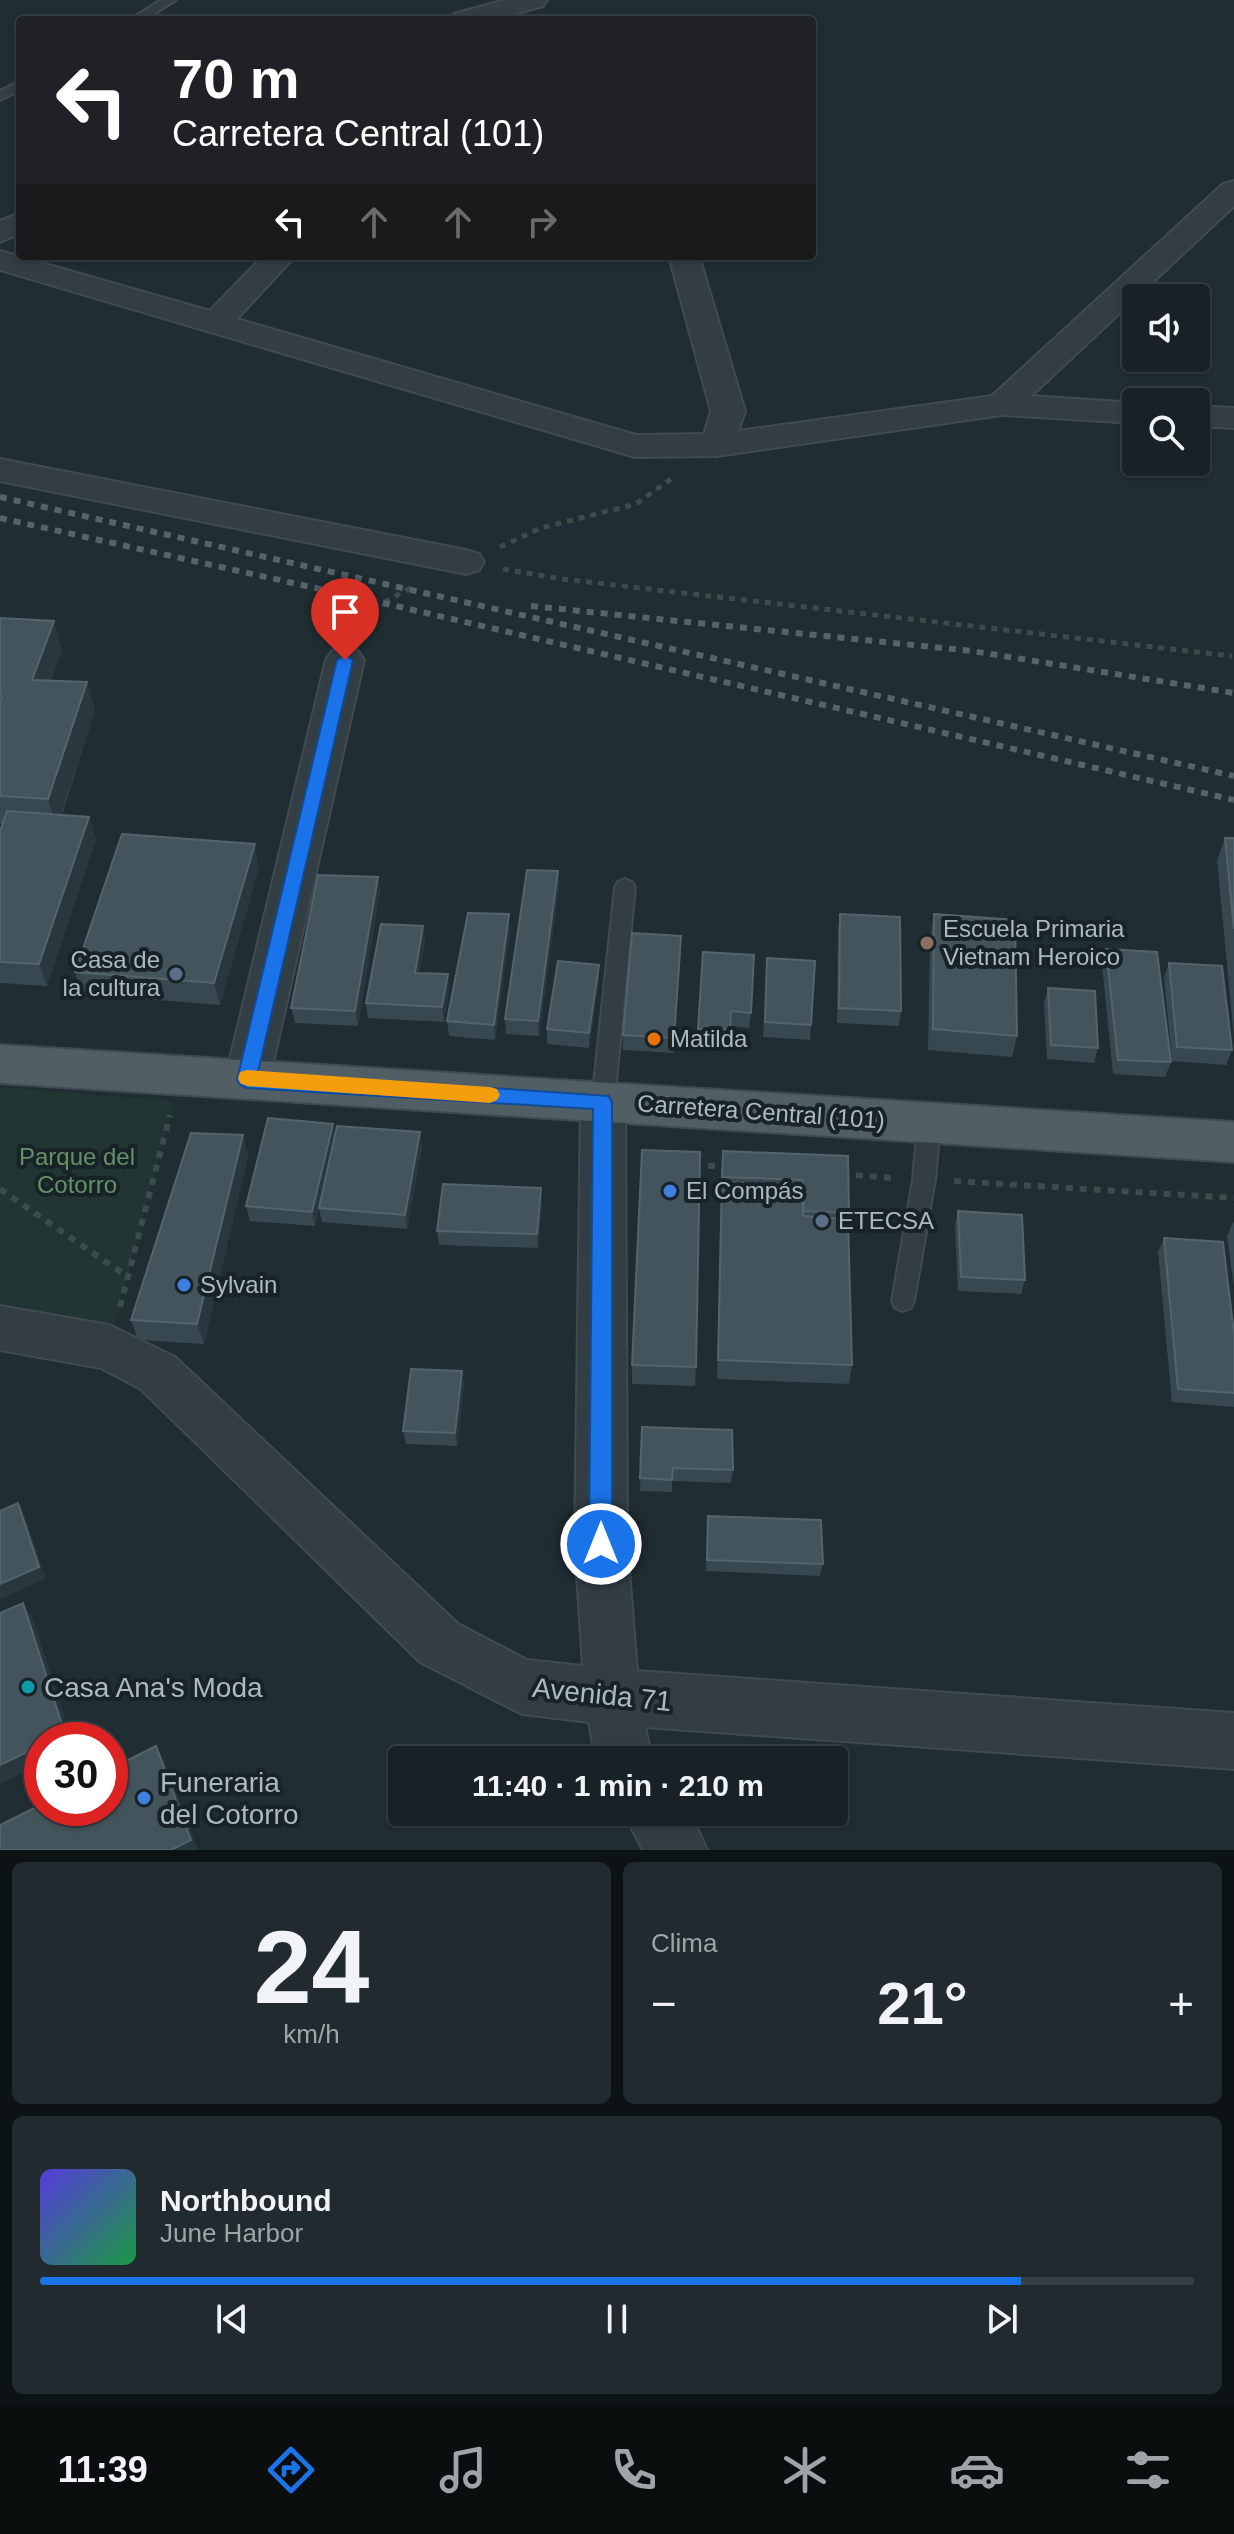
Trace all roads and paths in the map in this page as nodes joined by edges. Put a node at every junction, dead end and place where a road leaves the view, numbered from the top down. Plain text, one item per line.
1 (170, 0) edge
2 (534, 0) edge
3 (142, 16) edge
4 (477, 16) edge
5 (1234, 190) edge
6 (0, 260) edge
7 (276, 260) edge
8 (685, 260) edge
9 (216, 323) junction
10 (1002, 405) junction
11 (1122, 412) edge
12 (1210, 417) edge
13 (1234, 418) edge
14 (717, 445) junction
15 (0, 470) edge
16 (466, 562) junction
17 (1232, 656) edge
18 (345, 660) joint
19 (625, 887) dead end
20 (0, 1064) edge
21 (181, 1075) junction
22 (247, 1080) junction
23 (603, 1102) junction
24 (929, 1122) junction
25 (1234, 1142) edge
26 (0, 1189) edge
27 (128, 1277) junction
28 (903, 1301) dead end
29 (0, 1328) edge
30 (109, 1347) junction
31 (612, 1697) junction
32 (1234, 1741) edge
33 (621, 1746) edge
34 (661, 1826) edge
35 (678, 1850) edge

1 - 3 lane
2 - 4 street
5 - 10 street
6 - 9 street
7 - 9 street
8 - 14 street
9 - 14 street
10 - 11 street
10 - 14 street
12 - 13 street
14 - 16 path
15 - 16 street
16 - 17 path
16 - 18 path
18 - 22 street
19 - 23 lane
20 - 21 main road, Carretera Central (101)
21 - 22 main road, Carretera Central (101)
21 - 27 path
22 - 23 main road, Carretera Central (101)
23 - 24 main road, Carretera Central (101)
23 - 31 street
24 - 25 main road, Carretera Central (101)
24 - 28 lane
26 - 27 path
27 - 30 path
29 - 30 street, Avenida 71
30 - 31 street, Avenida 71
31 - 32 street, Avenida 71
31 - 33 street
34 - 35 street

